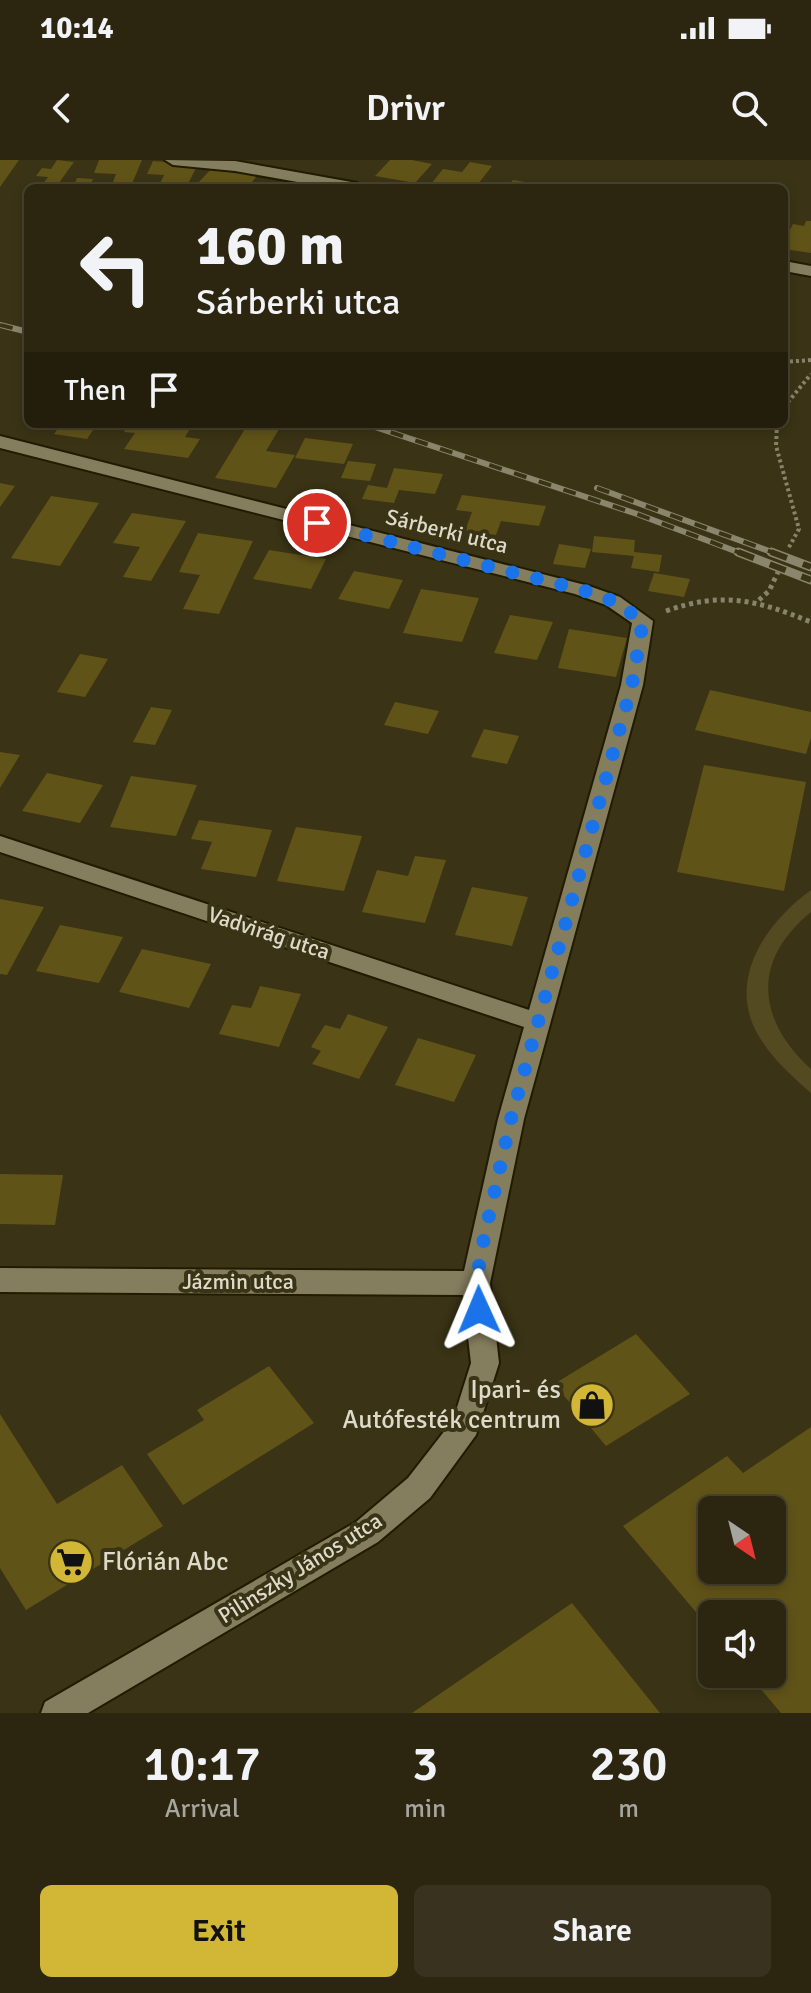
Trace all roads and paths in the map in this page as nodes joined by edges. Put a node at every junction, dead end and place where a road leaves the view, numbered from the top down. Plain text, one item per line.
1 (173, 160) edge
2 (237, 163) edge
3 (338, 184) edge
4 (788, 267) edge
5 (811, 271) edge
6 (811, 360) edge
7 (788, 362) edge
8 (811, 374) edge
9 (788, 402) edge
10 (777, 428) edge
11 (0, 442) edge
12 (788, 549) dead end
13 (778, 572) dead end
14 (759, 600) junction
15 (643, 621) junction
16 (811, 622) edge
17 (0, 844) edge
18 (537, 1022) junction
19 (0, 1280) edge
20 (476, 1283) junction
21 (57, 1713) edge

1 - 2 street
2 - 3 street
4 - 5 street
6 - 7 path
8 - 9 path
10 - 12 path
11 - 15 street, Sárberki utca
13 - 14 path
14 - 15 path
14 - 16 path
15 - 18 street, Pilinszky János utca
17 - 18 street, Vadvirág utca
18 - 20 street, Pilinszky János utca
19 - 20 street, Jázmin utca
20 - 21 street, Pilinszky János utca

